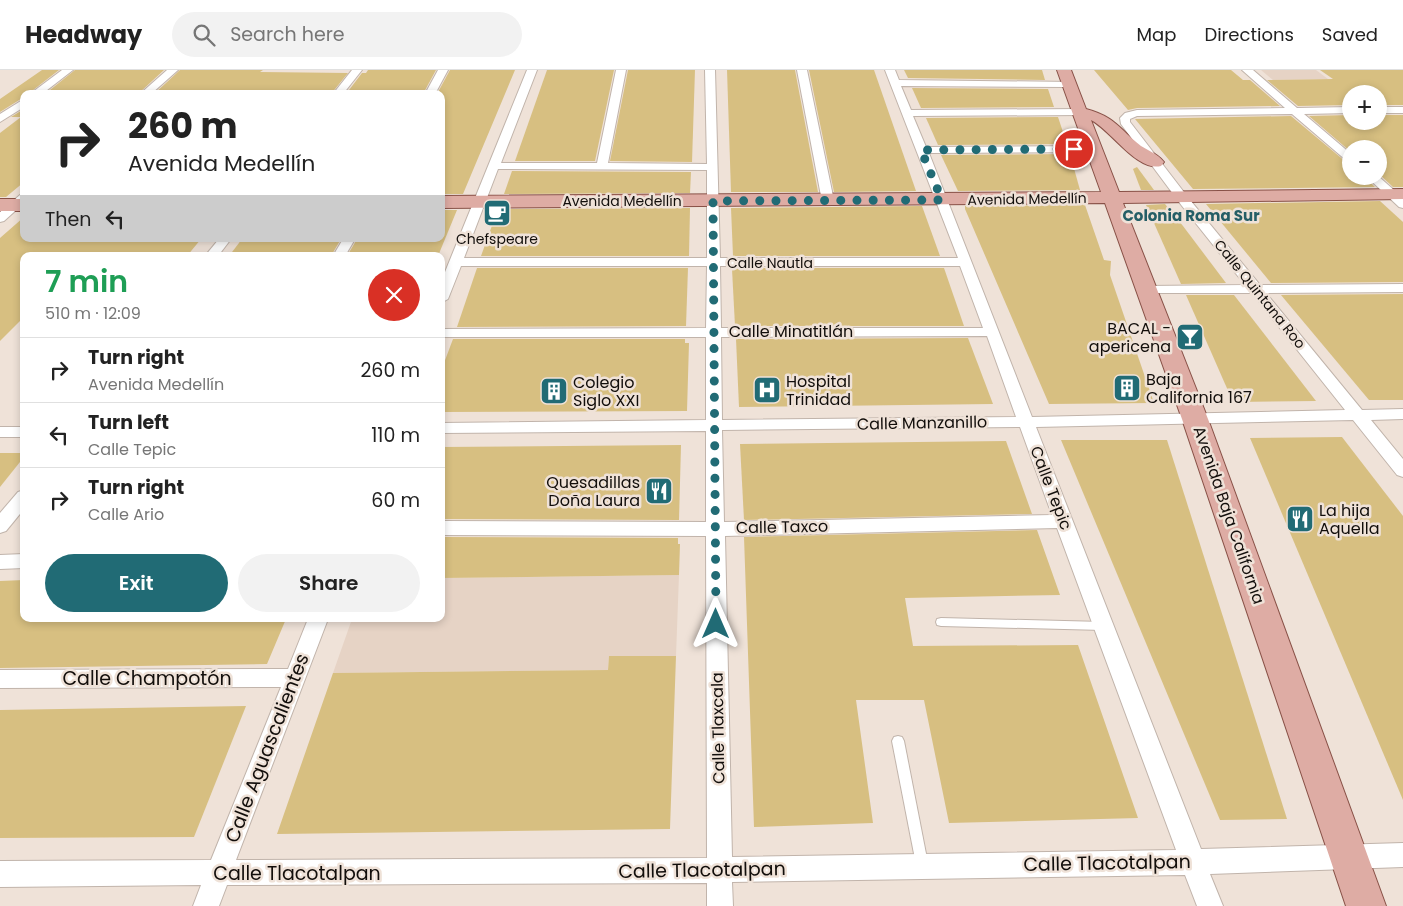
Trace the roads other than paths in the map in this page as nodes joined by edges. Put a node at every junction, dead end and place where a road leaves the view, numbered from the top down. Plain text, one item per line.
1 (68, 70) edge
2 (173, 70) edge
3 (357, 70) edge
4 (444, 70) edge
5 (532, 70) edge
6 (621, 70) edge
7 (710, 70) edge
8 (802, 70) edge
9 (1247, 70) edge
10 (892, 76) edge
11 (1066, 77) edge
12 (40, 90) edge
13 (150, 90) edge
14 (341, 90) edge
15 (432, 90) edge
16 (20, 105) edge
17 (1294, 110) junction
18 (1342, 110) edge
19 (1387, 110) edge
20 (1403, 110) edge
21 (1080, 112) junction
22 (906, 113) junction
23 (0, 119) edge
24 (1093, 148) junction
25 (921, 150) junction
26 (1342, 152) edge
27 (1155, 162) junction
28 (495, 166) junction
29 (602, 167) junction
30 (713, 167) junction
31 (1383, 185) edge
32 (1399, 197) edge
33 (1182, 198) junction
34 (1112, 199) junction
35 (942, 200) junction
36 (713, 201) junction
37 (828, 201) junction
38 (445, 202) edge
39 (479, 202) junction
40 (16, 203) edge
41 (0, 218) edge
42 (223, 242) edge
43 (214, 252) edge
44 (456, 262) junction
45 (965, 262) junction
46 (713, 263) junction
47 (1403, 288) edge
48 (445, 289) edge
49 (1146, 290) junction
50 (1257, 290) junction
51 (714, 331) junction
52 (992, 332) junction
53 (445, 334) edge
54 (1403, 414) edge
55 (1358, 416) junction
56 (1195, 419) junction
57 (1026, 422) junction
58 (714, 425) junction
59 (445, 428) edge
60 (0, 432) edge
61 (20, 432) edge
62 (1403, 471) edge
63 (20, 501) edge
64 (1063, 520) junction
65 (0, 526) edge
66 (445, 528) edge
67 (715, 529) junction
68 (20, 561) edge
69 (0, 562) edge
70 (317, 622) edge
71 (941, 622) dead end
72 (1103, 626) junction
73 (295, 678) junction
74 (0, 679) edge
75 (898, 741) dead end
76 (1403, 855) edge
77 (1348, 856) junction
78 (1193, 862) junction
79 (923, 867) junction
80 (719, 870) junction
81 (219, 873) junction
82 (0, 874) edge
83 (206, 906) edge
84 (720, 906) edge
85 (1210, 906) edge
86 (1366, 906) edge

1 - 12 street
2 - 13 street
3 - 14 street
4 - 15 street
5 - 28 street
6 - 29 street
7 - 30 street, Calle Tlaxcala
8 - 37 street
9 - 17 street
10 - 11 street
10 - 22 street, Calle Tepic
11 - 21 main road, Avenida Baja California
16 - 23 street
17 - 18 street
17 - 26 street
17 - 27 street, Calle Quintana Roo
19 - 20 street
21 - 22 street
21 - 24 main road, Avenida Baja California
21 - 27 main road
22 - 25 street, Calle Tepic
24 - 25 street
24 - 34 main road, Avenida Baja California
25 - 35 street, Calle Tepic
27 - 33 street, Calle Quintana Roo
28 - 29 street
28 - 39 street
29 - 30 street
30 - 36 street, Calle Tlaxcala
31 - 32 street
32 - 33 main road, Avenida Medellín
33 - 34 main road, Avenida Medellín
33 - 50 street, Calle Quintana Roo
34 - 35 main road, Avenida Medellín
34 - 49 main road, Avenida Baja California
35 - 37 main road, Avenida Medellín
35 - 45 street, Calle Tepic
36 - 37 main road, Avenida Medellín
36 - 39 main road, Avenida Medellín
36 - 46 street, Calle Tlaxcala
38 - 39 main road, Avenida Medellín
39 - 44 street
40 - 41 street
42 - 43 street
44 - 46 street, Calle Nautla
44 - 48 street
45 - 46 street, Calle Nautla
45 - 52 street, Calle Tepic
46 - 51 street, Calle Tlaxcala
47 - 50 street
49 - 50 street
49 - 56 main road, Avenida Baja California
50 - 55 street, Calle Quintana Roo
51 - 52 street, Calle Minatitlán
51 - 53 street, Calle Minatitlán
51 - 58 street, Calle Tlaxcala
52 - 57 street, Calle Tepic
54 - 55 street, Calle Manzanillo
55 - 56 street, Calle Manzanillo
55 - 62 street, Calle Quintana Roo
56 - 57 street, Calle Manzanillo
56 - 77 main road, Avenida Baja California
57 - 58 street, Calle Manzanillo
57 - 64 street, Calle Tepic
58 - 59 street, Calle Manzanillo
58 - 67 street, Calle Tlaxcala
60 - 61 street
63 - 65 street
64 - 67 street, Calle Taxco
64 - 72 street, Calle Tepic
66 - 67 street, Calle Taxco
67 - 80 street, Calle Tlaxcala
68 - 69 street
70 - 73 street, Calle Aguascalientes
71 - 72 lane
72 - 78 street, Calle Tepic
73 - 74 street, Calle Champotón
73 - 81 street, Calle Aguascalientes
75 - 79 lane
76 - 77 street, Calle Tlacotalpan
77 - 78 street, Calle Tlacotalpan
77 - 86 main road, Avenida Baja California
78 - 79 street, Calle Tlacotalpan
78 - 85 street, Calle Tepic
79 - 80 street, Calle Tlacotalpan
80 - 81 street, Calle Tlacotalpan
80 - 84 street, Calle Tlaxcala
81 - 82 street, Calle Tlacotalpan
81 - 83 street, Calle Aguascalientes

